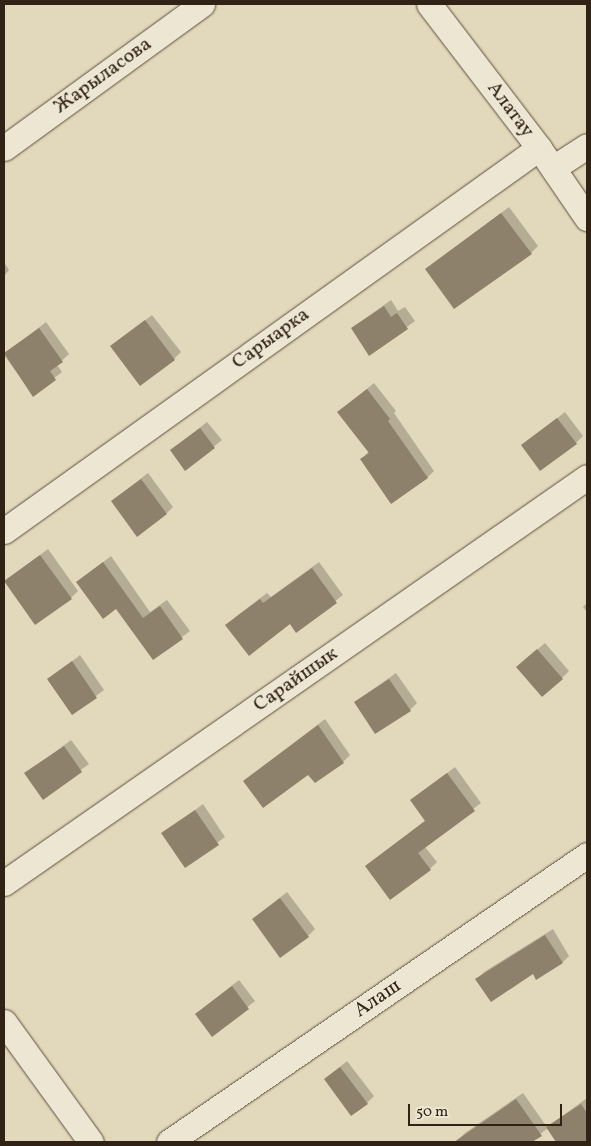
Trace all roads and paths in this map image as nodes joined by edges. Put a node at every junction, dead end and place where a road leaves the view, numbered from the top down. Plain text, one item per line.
1 (202, 4) edge
2 (429, 4) edge
3 (587, 146) edge
4 (4, 148) edge
5 (539, 148) junction
6 (553, 168) junction
7 (587, 218) edge
8 (587, 477) edge
9 (4, 531) edge
10 (587, 856) edge
11 (4, 883) edge
12 (4, 1022) edge
13 (91, 1142) edge
14 (169, 1142) edge

1 - 4 street, Жарыласова
2 - 5 street, Алатау
3 - 6 street
5 - 6 street, Алатау
5 - 9 street, Сарыарка
6 - 7 street, Алатау
8 - 11 street, Сарайшык
10 - 14 street, Алаш
12 - 13 street

